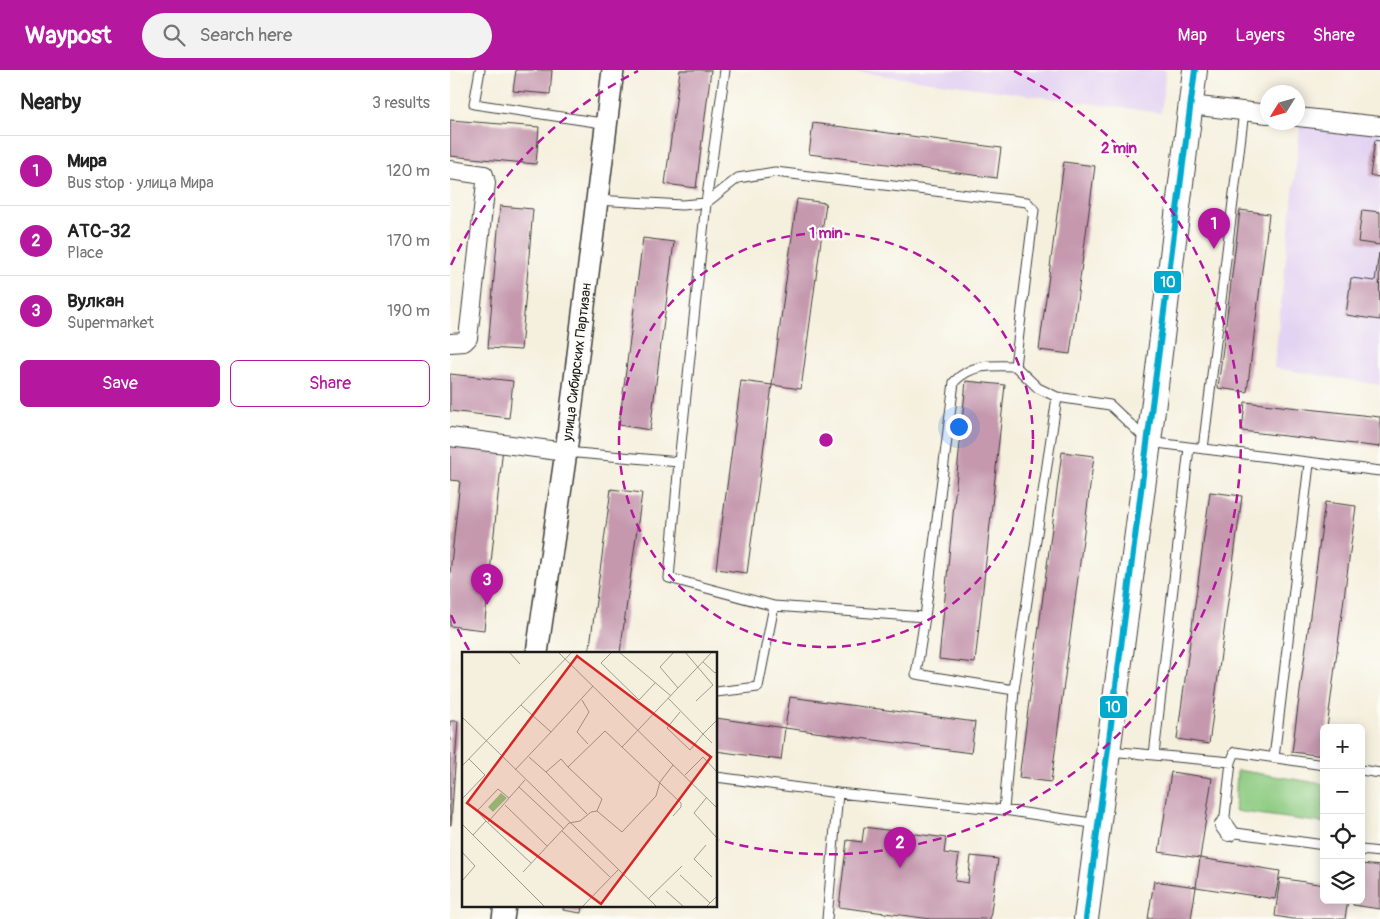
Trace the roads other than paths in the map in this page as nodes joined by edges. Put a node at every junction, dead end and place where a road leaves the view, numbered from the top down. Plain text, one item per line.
1 (480, 70) edge
2 (613, 70) edge
3 (725, 70) edge
4 (1195, 70) edge
5 (1190, 105) junction
6 (1244, 111) junction
7 (1260, 113) edge
8 (1305, 118) edge
9 (602, 123) dead end
10 (1380, 126) edge
11 (450, 170) edge
12 (597, 200) junction
13 (706, 203) junction
14 (450, 343) edge
15 (1015, 366) junction
16 (1057, 398) junction
17 (450, 437) edge
18 (1149, 442) junction
19 (1189, 448) junction
20 (1203, 449) junction
21 (566, 452) junction
22 (679, 462) junction
23 (1309, 464) junction
24 (1380, 471) edge
25 (774, 606) junction
26 (924, 617) junction
27 (537, 652) edge
28 (1014, 690) junction
29 (718, 692) edge
30 (1109, 751) junction
31 (1154, 755) junction
32 (1274, 758) junction
33 (1231, 762) junction
34 (1320, 764) edge
35 (1365, 771) edge
36 (1380, 773) edge
37 (718, 777) edge
38 (838, 793) junction
39 (1004, 810) junction
40 (1098, 824) junction
41 (1320, 844) edge
42 (1365, 850) edge
43 (1380, 852) edge
44 (504, 906) edge
45 (503, 919) edge
46 (827, 919) edge
47 (1086, 919) edge

1 - 9 lane
2 - 12 street, улица Сибирских Партизан
3 - 13 lane
4 - 5 main road
5 - 6 street
5 - 18 main road
6 - 7 street
6 - 20 lane
8 - 10 street
11 - 14 street
12 - 13 lane
12 - 21 street, улица Сибирских Партизан
13 - 15 lane
13 - 22 lane
15 - 16 lane
15 - 26 lane
16 - 18 lane
16 - 28 lane
17 - 21 street
18 - 19 lane
18 - 30 main road
19 - 20 lane
19 - 31 lane
20 - 23 lane
21 - 22 lane
21 - 27 street, улица Сибирских Партизан
22 - 25 lane
23 - 24 lane
23 - 32 lane
25 - 26 lane
25 - 29 lane
26 - 28 lane
28 - 39 lane
30 - 31 lane
30 - 40 main road
31 - 33 lane
32 - 33 lane
32 - 34 lane
33 - 41 lane
35 - 36 lane
37 - 38 lane
38 - 39 lane
38 - 46 lane
39 - 40 lane
40 - 47 main road
42 - 43 lane
44 - 45 street

